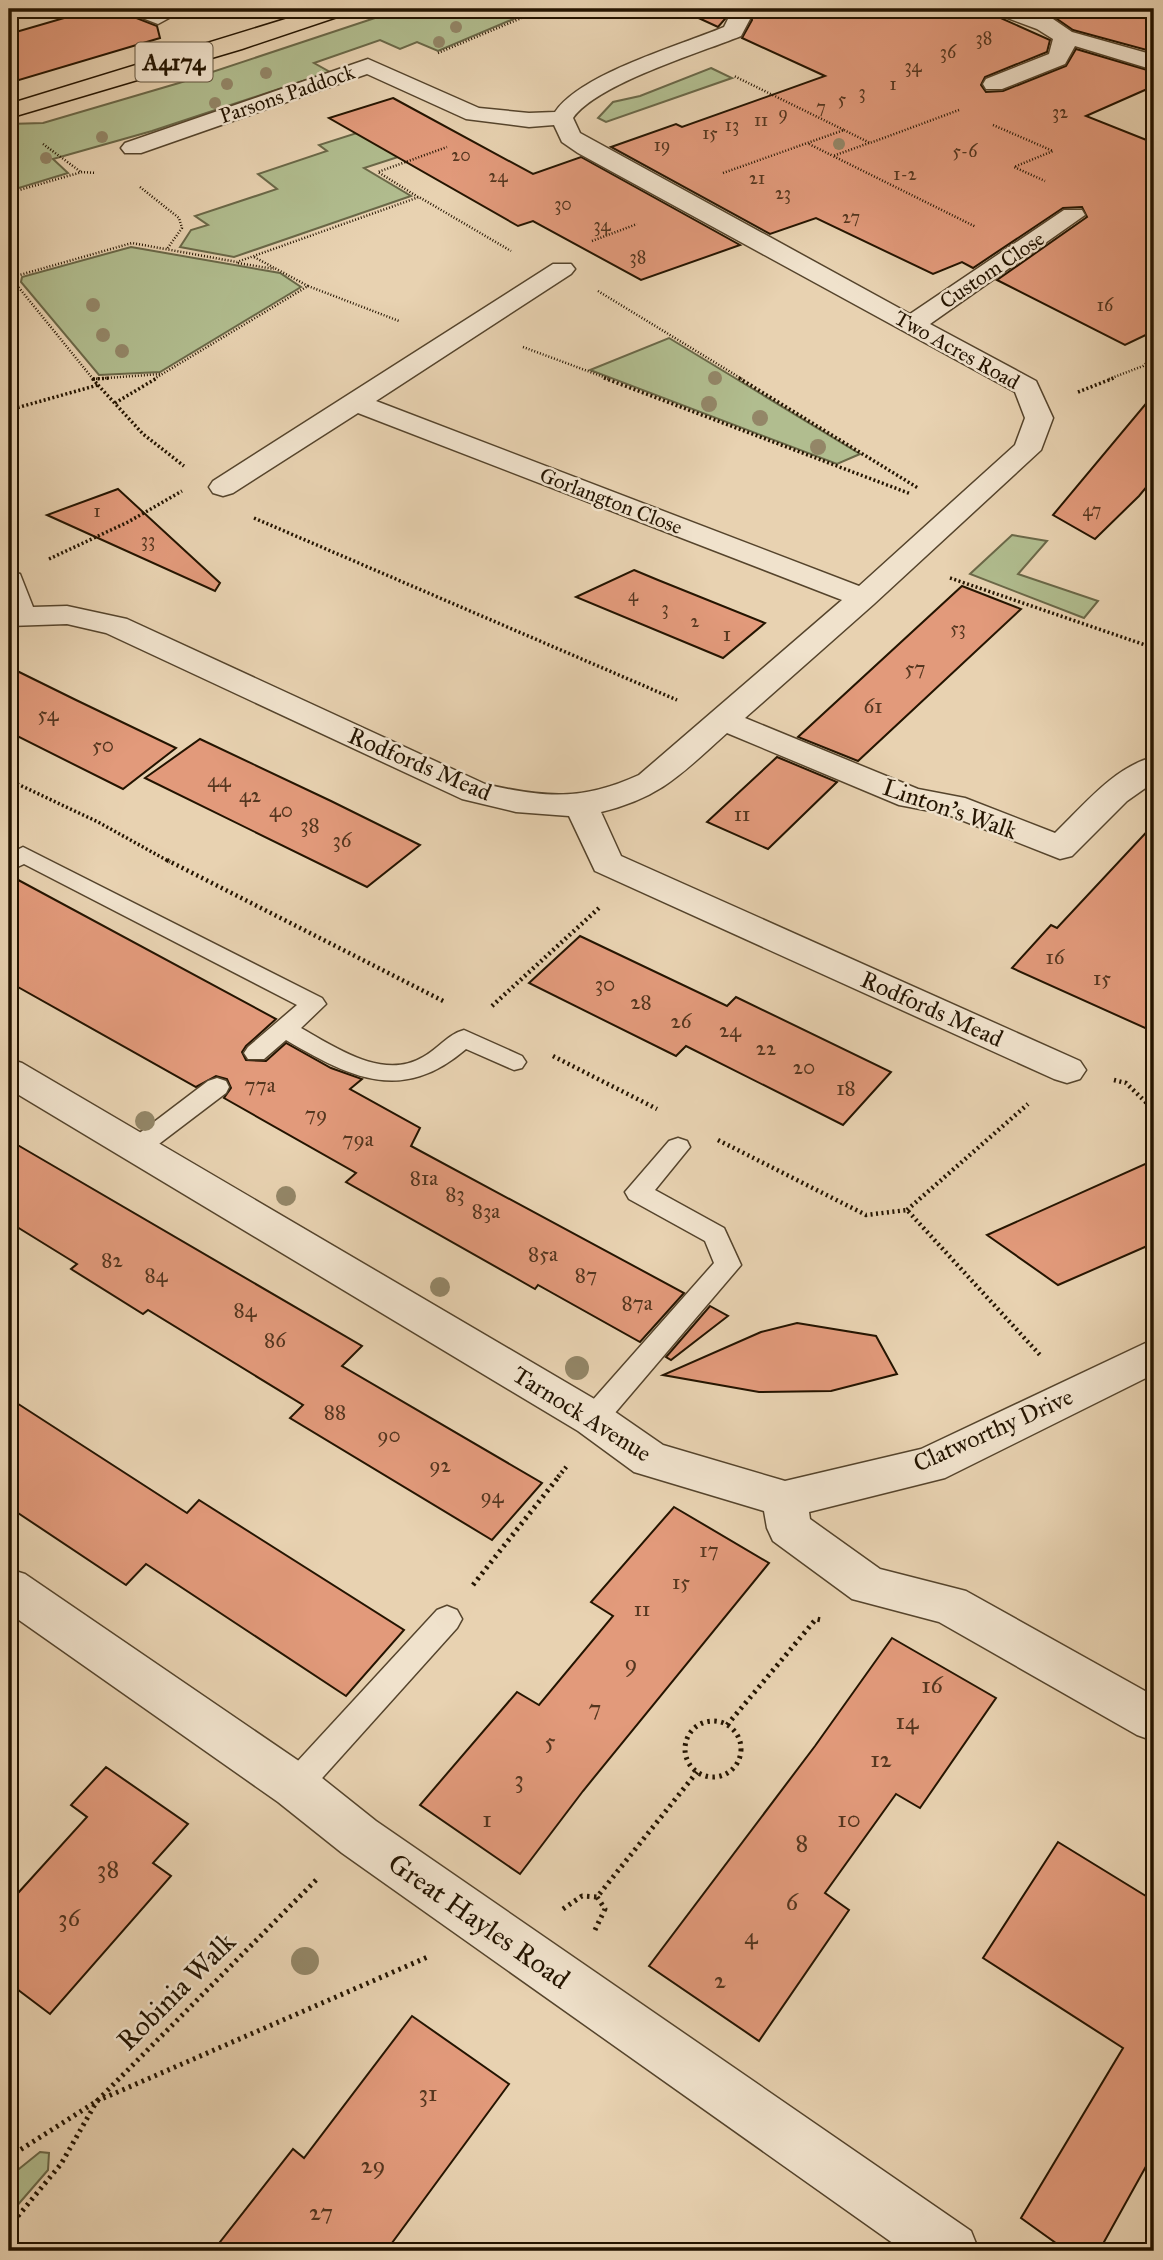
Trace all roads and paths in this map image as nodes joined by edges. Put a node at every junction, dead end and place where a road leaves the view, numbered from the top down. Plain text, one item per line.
1 (20, 9) edge
2 (338, 9) edge
3 (543, 9) edge
4 (736, 9) edge
5 (1005, 9) edge
6 (9, 12) edge
7 (1063, 37) junction
8 (686, 52) junction
9 (1154, 63) edge
10 (368, 66) junction
11 (994, 84) dead end
12 (9, 111) edge
13 (970, 114) dead end
14 (562, 118) junction
15 (529, 120) junction
16 (982, 120) dead end
17 (844, 130) junction
18 (33, 137) dead end
19 (870, 143) junction
20 (809, 144) junction
21 (133, 148) dead end
22 (833, 156) junction
23 (82, 172) junction
24 (107, 174) dead end
25 (132, 181) dead end
26 (9, 193) edge
27 (419, 197) junction
28 (677, 199) junction
29 (1073, 215) joint
30 (167, 249) junction
31 (1022, 250) junction
32 (254, 257) junction
33 (237, 262) junction
34 (552, 265) junction
35 (279, 270) junction
36 (10, 278) edge
37 (309, 286) junction
38 (911, 325) junction
39 (458, 333) junction
40 (1154, 357) edge
41 (162, 374) junction
42 (93, 379) junction
43 (99, 385) junction
44 (115, 403) junction
45 (358, 403) junction
46 (1038, 408) junction
47 (9, 410) edge
48 (212, 483) junction
49 (957, 512) junction
50 (250, 516) dead end
51 (48, 559) dead end
52 (904, 562) junction
53 (9, 580) edge
54 (863, 598) junction
55 (15, 616) edge
56 (1154, 648) edge
57 (725, 721) junction
58 (1154, 766) edge
59 (9, 780) edge
60 (582, 806) junction
61 (9, 864) edge
62 (635, 876) junction
63 (454, 1006) dead end
64 (488, 1009) dead end
65 (285, 1029) junction
66 (256, 1053) dead end
67 (549, 1054) dead end
68 (514, 1062) dead end
69 (1067, 1070) joint
70 (9, 1072) edge
71 (217, 1087) dead end
72 (658, 1109) dead end
73 (707, 1134) dead end
74 (138, 1147) junction
75 (678, 1147) dead end
76 (907, 1210) junction
77 (1154, 1355) edge
78 (1075, 1393) junction
79 (597, 1422) junction
80 (785, 1499) junction
81 (873, 1586) junction
82 (9, 1588) edge
83 (447, 1619) joint
84 (1154, 1720) edge
85 (727, 1725) junction
86 (697, 1772) junction
87 (295, 1786) junction
88 (359, 1837) junction
89 (510, 1942) junction
90 (97, 2101) junction
91 (9, 2157) edge
92 (9, 2227) edge
93 (951, 2251) edge

1 - 6 street
2 - 12 highway, A4174
3 - 10 path
4 - 8 street
5 - 7 street
7 - 9 street
7 - 11 street
8 - 14 street
8 - 17 path
10 - 15 street, Parsons Paddock
10 - 21 street, Parsons Paddock
13 - 19 path
14 - 15 street, Parsons Paddock
14 - 28 street, Two Acres Road
15 - 27 path
16 - 29 path
17 - 19 path
17 - 20 path
18 - 23 path
19 - 22 path
20 - 22 path
20 - 28 path
22 - 31 path
23 - 24 path
23 - 26 path
25 - 30 path
27 - 32 path
27 - 34 path
28 - 34 path
28 - 38 street, Two Acres Road
29 - 31 street, Custom Close
30 - 33 path
30 - 36 path
31 - 38 street, Custom Close
32 - 33 path
32 - 35 path
33 - 35 path
34 - 39 street
34 - 49 path
35 - 37 path
36 - 42 path
37 - 39 path
37 - 41 path
38 - 46 street, Two Acres Road
39 - 45 street
39 - 49 path
40 - 46 path
41 - 42 path
41 - 44 path
42 - 43 path
43 - 44 path
43 - 47 path
44 - 48 path
45 - 48 street
45 - 54 street, Gorlangton Close
46 - 49 street, Two Acres Road
48 - 51 path
49 - 52 street, Two Acres Road
50 - 57 path
52 - 54 street, Two Acres Road
52 - 56 path
53 - 55 street
54 - 57 street, Two Acres Road
55 - 60 street, Rodfords Mead
57 - 58 street, Linton's Walk
57 - 60 street, Two Acres Road
59 - 63 path
60 - 62 street, Rodfords Mead
61 - 65 lane
62 - 64 path
62 - 69 street, Rodfords Mead
65 - 66 lane
65 - 68 lane
67 - 72 path
69 - 76 path
70 - 74 street, Tarnock Avenue
71 - 74 lane
73 - 76 path
74 - 79 street, Tarnock Avenue
75 - 79 lane
76 - 78 path
77 - 78 street, Clatworthy Drive
78 - 80 street, Clatworthy Drive
79 - 80 street, Tarnock Avenue
79 - 83 path
80 - 81 street
81 - 84 street
81 - 85 path
82 - 87 street, Great Hayles Road
83 - 87 lane
85 - 86 path
85 - 86 path
86 - 89 path
87 - 88 street, Great Hayles Road
88 - 89 street, Great Hayles Road
88 - 90 path, Robinia Walk
89 - 90 path
89 - 93 street, Great Hayles Road
90 - 91 path, Robinia Walk
90 - 92 path

